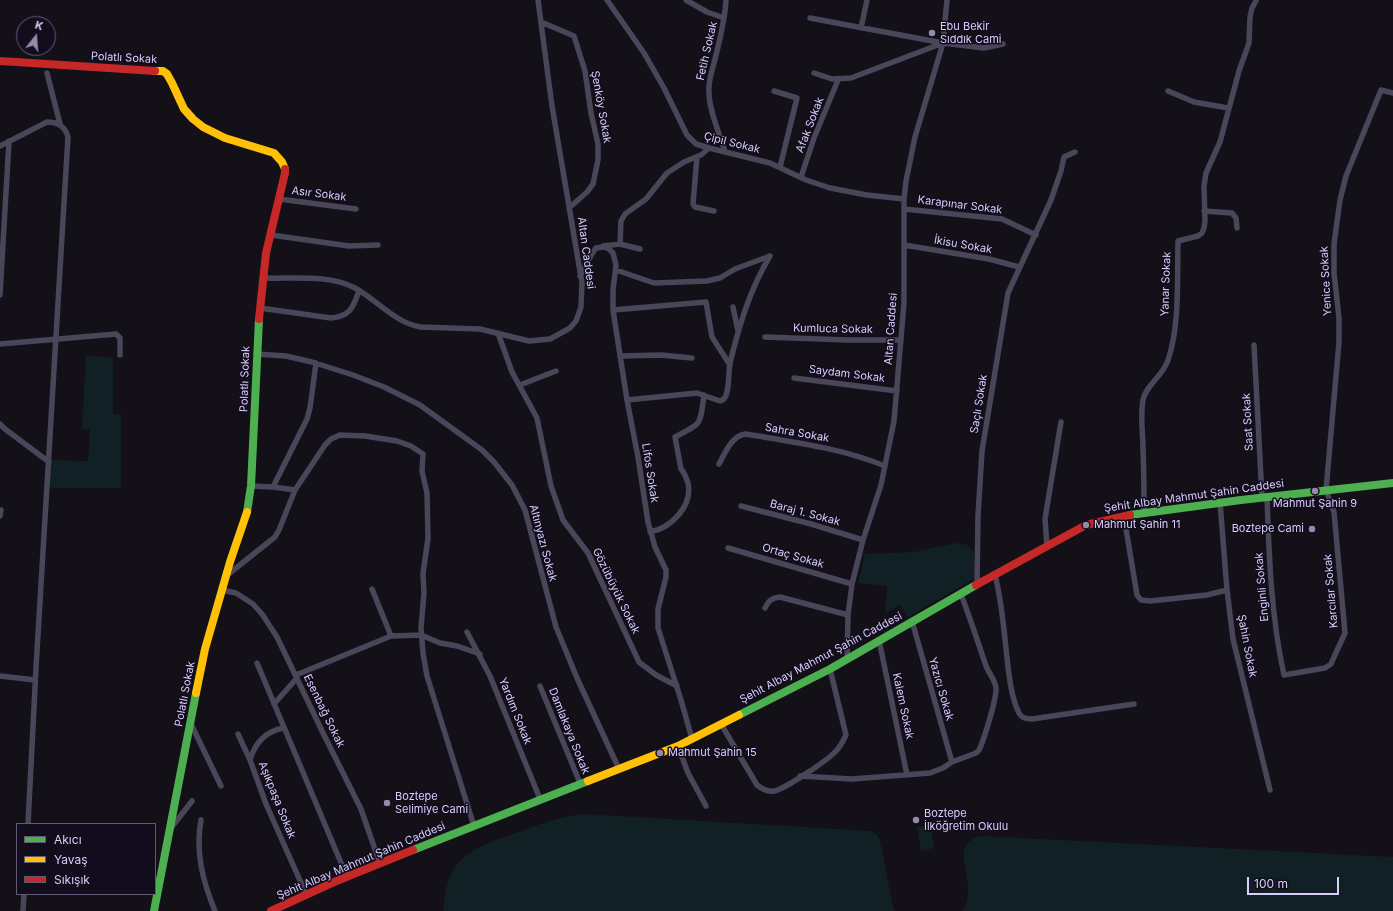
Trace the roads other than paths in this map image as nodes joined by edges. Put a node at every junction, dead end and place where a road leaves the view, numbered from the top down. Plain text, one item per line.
1 (538, 0) edge
2 (607, 0) edge
3 (686, 0) edge
4 (726, 0) edge
5 (867, 0) edge
6 (947, 0) edge
7 (1256, 2) dead end
8 (724, 18) junction
9 (810, 18) dead end
10 (541, 22) junction
11 (861, 28) junction
12 (943, 43) junction
13 (1003, 44) dead end
14 (0, 61) edge
15 (47, 73) dead end
16 (814, 73) dead end
17 (838, 80) junction
18 (774, 91) dead end
19 (1168, 91) dead end
20 (1393, 93) edge
21 (1228, 108) junction
22 (60, 124) junction
23 (9, 141) junction
24 (0, 146) edge
25 (709, 148) junction
26 (725, 152) junction
27 (1075, 152) dead end
28 (697, 157) junction
29 (780, 167) junction
30 (801, 178) junction
31 (279, 199) junction
32 (904, 199) junction
33 (569, 208) junction
34 (356, 209) dead end
35 (904, 209) junction
36 (714, 211) dead end
37 (1204, 211) junction
38 (1237, 228) dead end
39 (1036, 234) junction
40 (270, 235) junction
41 (620, 244) junction
42 (378, 245) dead end
43 (904, 245) junction
44 (601, 246) junction
45 (640, 250) dead end
46 (1019, 267) junction
47 (616, 270) junction
48 (580, 276) junction
49 (264, 278) junction
50 (359, 290) junction
51 (0, 295) edge
52 (733, 307) dead end
53 (260, 308) junction
54 (613, 310) junction
55 (738, 331) junction
56 (498, 333) junction
57 (765, 338) dead end
58 (56, 339) junction
59 (901, 340) junction
60 (0, 344) edge
61 (1254, 345) dead end
62 (257, 354) junction
63 (120, 355) dead end
64 (620, 356) junction
65 (692, 358) dead end
66 (316, 363) junction
67 (730, 365) junction
68 (556, 371) dead end
69 (794, 378) dead end
70 (520, 385) junction
71 (897, 391) junction
72 (704, 395) junction
73 (627, 400) junction
74 (1061, 422) dead end
75 (0, 424) edge
76 (49, 462) junction
77 (718, 464) dead end
78 (885, 466) junction
79 (1393, 483) edge
80 (251, 486) junction
81 (274, 487) junction
82 (295, 490) junction
83 (1326, 490) junction
84 (1264, 496) junction
85 (1220, 502) junction
86 (741, 506) dead end
87 (0, 510) edge
88 (1144, 513) junction
89 (0, 516) edge
90 (1124, 517) junction
91 (650, 532) junction
92 (863, 540) junction
93 (1047, 546) junction
94 (728, 548) dead end
95 (995, 575) junction
96 (226, 576) junction
97 (852, 584) junction
98 (977, 584) junction
99 (372, 589) dead end
100 (222, 590) junction
101 (1227, 590) junction
102 (961, 594) junction
103 (765, 608) dead end
104 (848, 615) junction
105 (912, 622) junction
106 (467, 632) dead end
107 (422, 635) junction
108 (391, 636) junction
109 (879, 640) junction
110 (480, 654) junction
111 (847, 659) junction
112 (258, 663) dead end
113 (830, 669) junction
114 (1284, 675) joint
115 (0, 676) edge
116 (296, 677) junction
117 (35, 680) junction
118 (540, 686) dead end
119 (677, 686) junction
120 (274, 704) junction
121 (1134, 704) dead end
122 (191, 724) junction
123 (721, 724) junction
124 (284, 728) junction
125 (238, 734) dead end
126 (692, 739) junction
127 (678, 746) junction
128 (250, 760) junction
129 (952, 762) junction
130 (619, 769) junction
131 (907, 775) junction
132 (800, 776) junction
133 (580, 783) junction
134 (221, 786) dead end
135 (1270, 790) dead end
136 (540, 799) junction
137 (192, 801) dead end
138 (706, 806) dead end
139 (201, 820) dead end
140 (28, 823) edge
141 (474, 826) junction
142 (170, 829) junction
143 (380, 864) junction
144 (347, 877) junction
145 (306, 894) junction
146 (24, 895) edge
147 (23, 911) edge
148 (154, 911) edge
149 (215, 911) edge
150 (271, 911) edge

1 - 10 street, Altan Caddesi
2 - 25 street, Çipil Sokak
3 - 8 street
4 - 8 street, Fetih Sokak
5 - 11 street
6 - 12 street, Altan Caddesi
7 - 21 street, Yanar Sokak
8 - 26 street, Fetih Sokak
9 - 11 street
10 - 33 street, Altan Caddesi
10 - 33 street, Şenköy Sokak
11 - 12 street
12 - 13 street
12 - 17 street
12 - 32 street, Altan Caddesi
14 - 31 street, Polatlı Sokak
15 - 22 street
16 - 17 street
17 - 30 street, Afak Sokak
18 - 29 street
19 - 21 street
20 - 83 street, Yenice Sokak
21 - 37 street, Yanar Sokak
22 - 23 street
22 - 58 street
23 - 24 street
23 - 51 street
25 - 26 street, Çipil Sokak
25 - 28 street
26 - 29 street, Çipil Sokak
27 - 39 street, Saçlı Sokak
28 - 36 street
28 - 41 street
29 - 30 street, Çipil Sokak
30 - 32 street, Çipil Sokak
31 - 34 street, Asır Sokak
31 - 40 street, Polatlı Sokak
32 - 35 street, Altan Caddesi
33 - 48 street, Altan Caddesi
35 - 39 street, Karapınar Sokak
35 - 43 street, Altan Caddesi
37 - 38 street
37 - 88 street, Yanar Sokak
39 - 46 street, Saçlı Sokak
40 - 42 street
40 - 49 street, Polatlı Sokak
41 - 44 street
41 - 45 street
43 - 46 street, İkisu Sokak
43 - 59 street, Altan Caddesi
44 - 47 street, Lifos Sokak
44 - 48 street
46 - 98 street, Saçlı Sokak
47 - 54 street, Lifos Sokak
47 - 55 street
48 - 56 street, Altan Caddesi
49 - 50 street, Altan Caddesi
49 - 53 street, Polatlı Sokak
50 - 53 street
50 - 56 street, Altan Caddesi
52 - 55 street
53 - 62 street, Polatlı Sokak
54 - 64 street, Lifos Sokak
54 - 67 street
55 - 67 street
56 - 70 street, Gözübüyük Sokak
57 - 59 street, Kumluca Sokak
58 - 60 street
58 - 63 street
58 - 76 street
59 - 71 street, Altan Caddesi
61 - 84 street, Saat Sokak
62 - 66 street, Altınyazı Sokak
62 - 80 street, Polatlı Sokak
64 - 65 street
64 - 73 street, Lifos Sokak
66 - 81 street
66 - 130 street, Altınyazı Sokak
67 - 72 street
68 - 70 street
69 - 71 street, Saydam Sokak
70 - 119 street, Gözübüyük Sokak
71 - 78 street, Altan Caddesi
72 - 73 street
72 - 91 street
73 - 91 street, Lifos Sokak
74 - 93 street
75 - 76 street
76 - 117 street
77 - 78 street, Sahra Sokak
78 - 92 street, Altan Caddesi
79 - 83 street, Şehit Albay Mahmut Şahin Caddesi
80 - 81 street
80 - 96 street, Polatlı Sokak
81 - 82 street
82 - 96 street
82 - 107 street
83 - 84 street, Şehit Albay Mahmut Şahin Caddesi
83 - 114 street, Karcılar Sokak
84 - 85 street, Şehit Albay Mahmut Şahin Caddesi
84 - 114 street, Enginli Sokak
85 - 88 street, Şehit Albay Mahmut Şahin Caddesi
85 - 101 street, Şahin Sokak
86 - 92 street, Baraj 1. Sokak
87 - 89 street
88 - 90 street, Şehit Albay Mahmut Şahin Caddesi
90 - 93 street, Şehit Albay Mahmut Şahin Caddesi
90 - 101 street
91 - 119 street, Lifos Sokak
92 - 97 street, Altan Caddesi
93 - 95 street, Şehit Albay Mahmut Şahin Caddesi
94 - 97 street, Ortaç Sokak
95 - 98 street, Şehit Albay Mahmut Şahin Caddesi
95 - 121 street
96 - 100 street, Polatlı Sokak
97 - 104 street, Altan Caddesi
98 - 102 street, Şehit Albay Mahmut Şahin Caddesi
99 - 108 street
100 - 116 street, Esenbağ Sokak
100 - 122 street, Polatlı Sokak
101 - 135 street, Şahin Sokak
102 - 105 street, Şehit Albay Mahmut Şahin Caddesi
102 - 129 street
103 - 104 street
104 - 111 street, Altan Caddesi
105 - 109 street, Şehit Albay Mahmut Şahin Caddesi
105 - 129 street, Yazıcı Sokak
106 - 110 street, Yardım Sokak
107 - 108 street
107 - 110 street
107 - 141 street
108 - 116 street
109 - 111 street, Şehit Albay Mahmut Şahin Caddesi
109 - 131 street, Kalem Sokak
110 - 136 street, Yardım Sokak
111 - 113 street, Şehit Albay Mahmut Şahin Caddesi
112 - 120 street
113 - 123 street, Şehit Albay Mahmut Şahin Caddesi
113 - 132 street
115 - 117 street
116 - 120 street
116 - 143 street, Esenbağ Sokak
117 - 140 street
118 - 133 street, Damlakaya Sokak
119 - 126 street, Lifos Sokak
120 - 124 street
122 - 134 street
122 - 142 street, Polatlı Sokak
123 - 126 street, Şehit Albay Mahmut Şahin Caddesi
123 - 132 street
124 - 128 street, Aşıkpaşa Sokak
124 - 144 street
125 - 128 street
126 - 127 street, Şehit Albay Mahmut Şahin Caddesi
127 - 130 street, Şehit Albay Mahmut Şahin Caddesi
127 - 138 street
128 - 145 street, Aşıkpaşa Sokak
129 - 131 street
130 - 133 street, Şehit Albay Mahmut Şahin Caddesi
131 - 132 street
133 - 136 street, Şehit Albay Mahmut Şahin Caddesi
136 - 141 street, Şehit Albay Mahmut Şahin Caddesi
137 - 142 street
139 - 149 street
141 - 143 street, Şehit Albay Mahmut Şahin Caddesi
142 - 148 street, Polatlı Sokak
143 - 144 street, Şehit Albay Mahmut Şahin Caddesi
144 - 145 street, Şehit Albay Mahmut Şahin Caddesi
145 - 150 street, Şehit Albay Mahmut Şahin Caddesi
146 - 147 street

